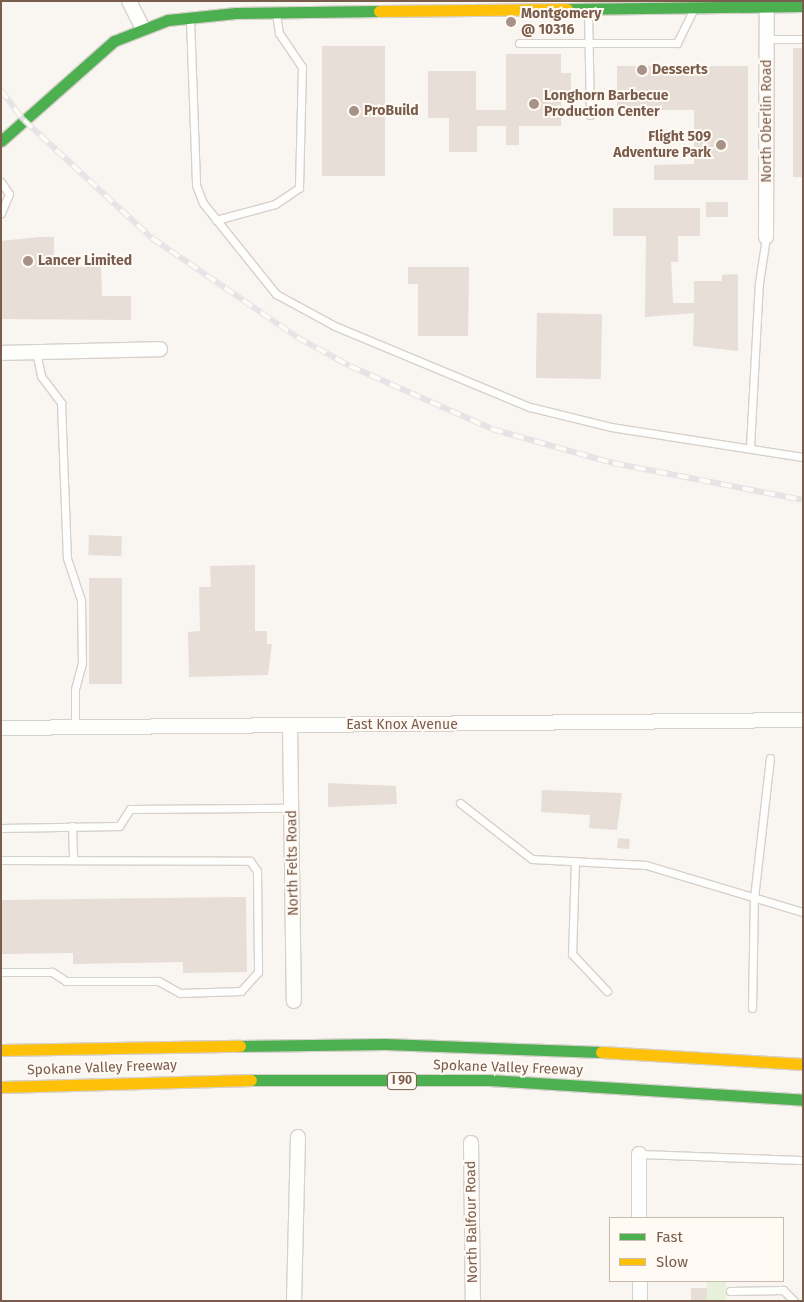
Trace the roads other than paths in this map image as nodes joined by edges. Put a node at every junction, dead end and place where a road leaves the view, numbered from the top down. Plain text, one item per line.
1 (129, 1) edge
2 (227, 1) edge
3 (615, 4) edge
4 (716, 4) edge
5 (503, 5) edge
6 (327, 6) edge
7 (394, 6) edge
8 (422, 6) edge
9 (767, 6) junction
10 (803, 6) edge
11 (289, 7) edge
12 (694, 7) junction
13 (588, 8) junction
14 (270, 9) edge
15 (227, 14) junction
16 (190, 16) junction
17 (142, 27) junction
18 (767, 39) junction
19 (803, 39) edge
20 (519, 43) dead end
21 (589, 43) junction
22 (590, 115) dead end
23 (1, 141) edge
24 (1, 182) edge
25 (1, 213) edge
26 (216, 220) junction
27 (766, 237) joint
28 (160, 349) dead end
29 (36, 352) junction
30 (1, 353) edge
31 (750, 447) junction
32 (803, 457) edge
33 (803, 720) edge
34 (290, 725) junction
35 (74, 727) junction
36 (1, 728) edge
37 (770, 758) dead end
38 (460, 803) dead end
39 (292, 808) junction
40 (72, 826) junction
41 (1, 828) edge
42 (73, 859) junction
43 (1, 860) edge
44 (575, 861) junction
45 (754, 898) junction
46 (803, 912) edge
47 (1, 972) edge
48 (607, 991) dead end
49 (294, 1001) dead end
50 (752, 1008) dead end
51 (1, 1050) edge
52 (803, 1064) edge
53 (1, 1087) edge
54 (803, 1100) edge
55 (298, 1137) dead end
56 (471, 1143) dead end
57 (639, 1154) joint
58 (803, 1160) edge
59 (639, 1217) edge
60 (640, 1282) edge
61 (730, 1291) dead end
62 (294, 1301) edge
63 (473, 1301) edge
64 (640, 1301) edge
65 (794, 1301) edge

1 - 17 street
2 - 15 lane
3 - 12 main road
3 - 13 main road
4 - 9 main road
4 - 12 main road
5 - 8 main road
5 - 13 main road
6 - 7 main road
6 - 11 main road
7 - 8 main road
9 - 10 main road
9 - 18 street, North Oberlin Road
11 - 14 main road
12 - 21 lane
13 - 21 lane
14 - 15 main road
14 - 26 lane
15 - 16 main road
16 - 17 main road
16 - 26 lane
17 - 23 main road
18 - 19 lane
18 - 27 street, North Oberlin Road
20 - 21 lane
21 - 22 lane
24 - 25 lane
26 - 31 lane
27 - 31 lane
28 - 29 street
29 - 30 street
29 - 35 lane
31 - 32 lane
33 - 34 street, East Knox Avenue
34 - 35 street, East Knox Avenue
34 - 39 street, North Felts Road
35 - 36 street, East Knox Avenue
37 - 45 lane
38 - 44 lane
39 - 40 lane
39 - 49 street, North Felts Road
40 - 41 lane
40 - 42 lane
42 - 43 lane
42 - 47 lane
44 - 45 lane
44 - 48 lane
45 - 46 lane
45 - 50 lane
51 - 52 main road, Spokane Valley Freeway
53 - 54 main road, Spokane Valley Freeway / I 90
55 - 62 street
56 - 63 street, North Balfour Road
57 - 58 lane
57 - 59 street
60 - 64 street
61 - 65 lane

